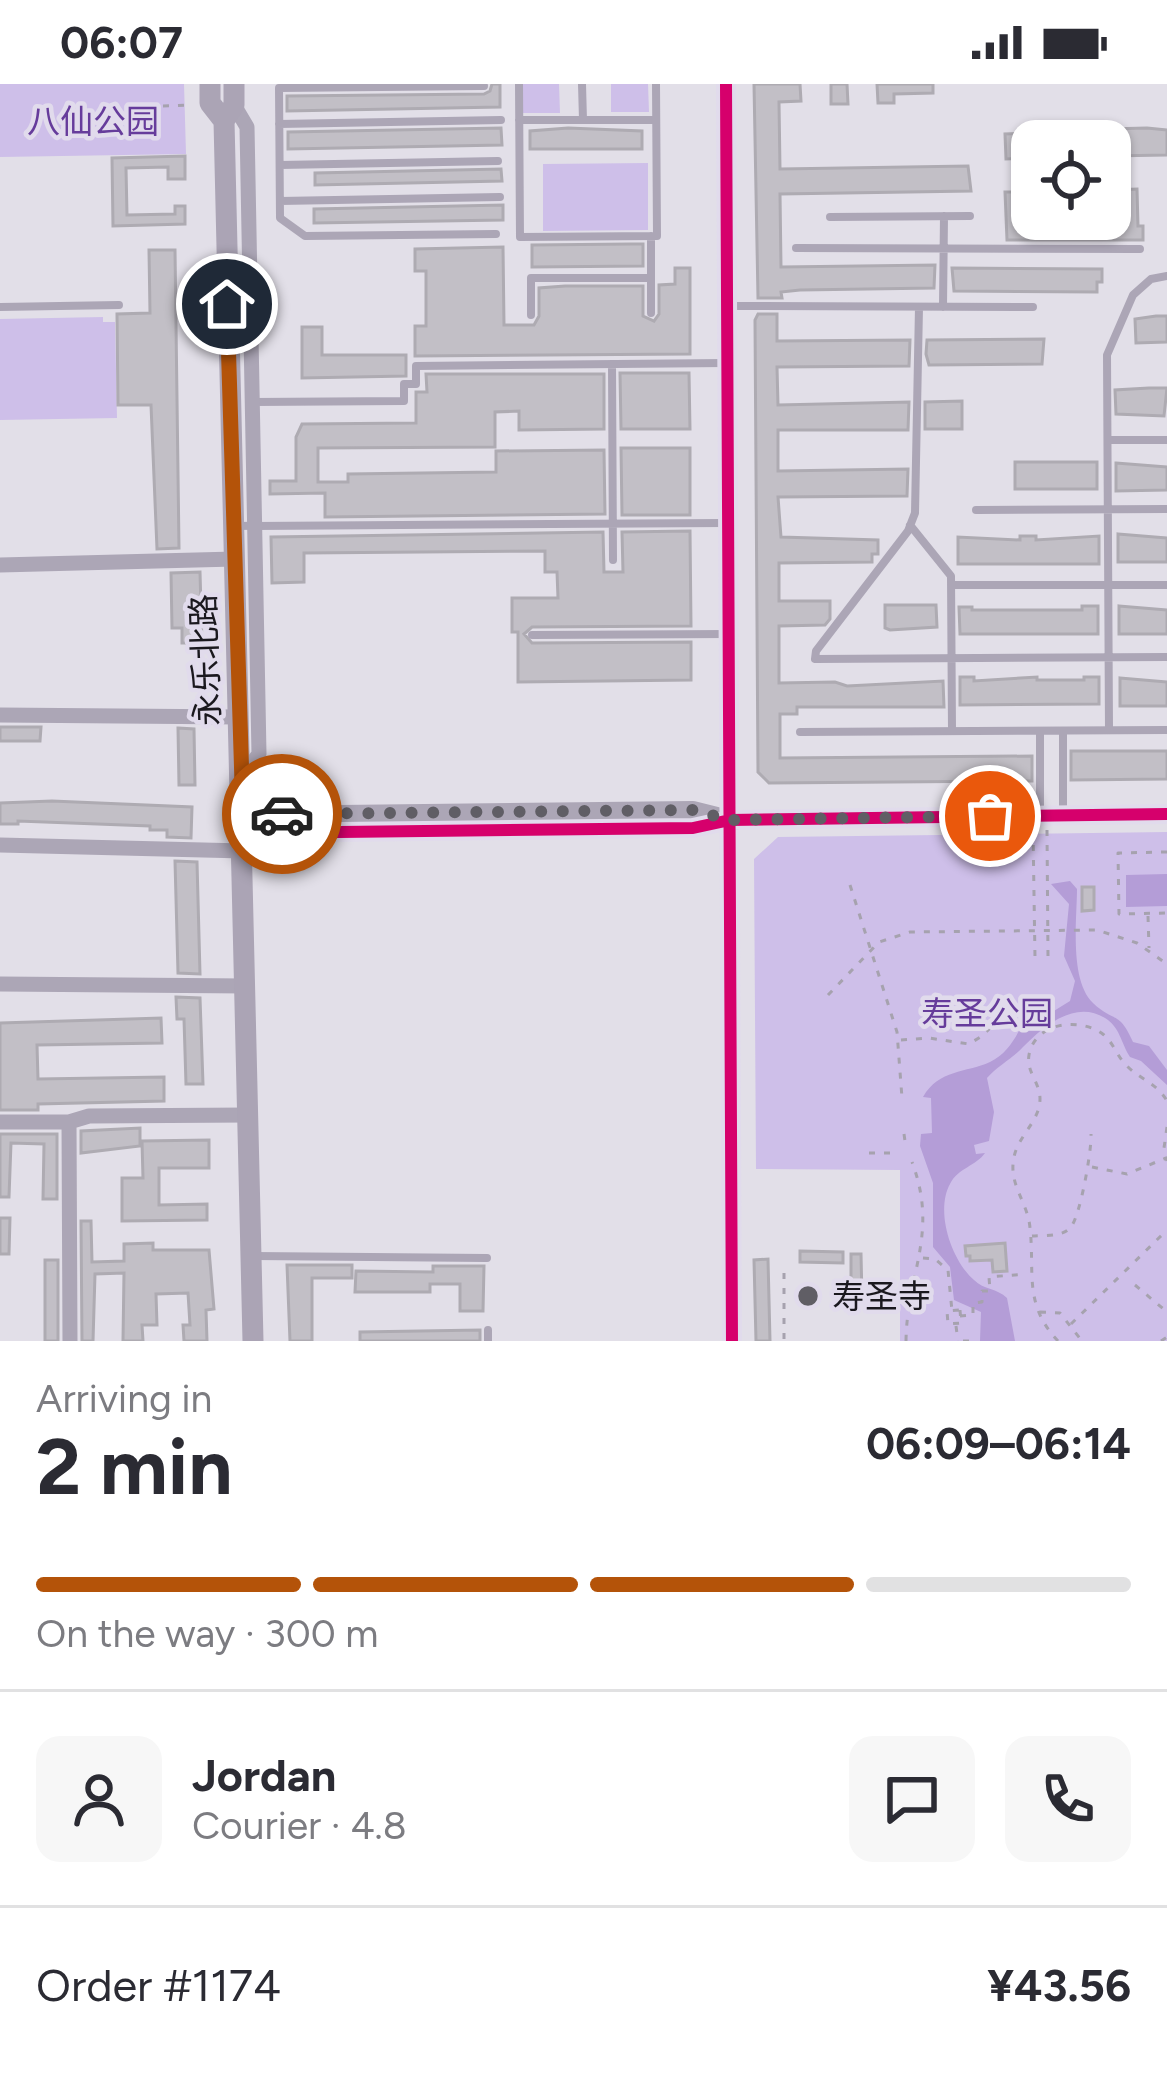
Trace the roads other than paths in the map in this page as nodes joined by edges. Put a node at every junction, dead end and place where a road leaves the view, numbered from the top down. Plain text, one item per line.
1 (519, 84) edge
2 (582, 84) edge
3 (656, 84) edge
4 (726, 84) edge
5 (484, 86) edge
6 (223, 100) edge
7 (656, 119) junction
8 (501, 120) dead end
9 (519, 120) junction
10 (583, 120) junction
11 (279, 124) junction
12 (498, 160) dead end
13 (280, 165) junction
14 (500, 197) dead end
15 (280, 201) junction
16 (970, 216) dead end
17 (830, 217) dead end
18 (944, 217) junction
19 (496, 234) dead end
20 (651, 236) junction
21 (796, 248) dead end
22 (944, 248) junction
23 (1140, 249) dead end
24 (1167, 276) edge
25 (651, 278) junction
26 (119, 305) dead end
27 (0, 307) edge
28 (727, 307) junction
29 (919, 307) junction
30 (943, 307) junction
31 (1034, 308) dead end
32 (651, 313) dead end
33 (531, 315) dead end
34 (728, 363) junction
35 (612, 364) junction
36 (252, 402) junction
37 (1108, 440) junction
38 (1167, 440) edge
39 (1167, 508) edge
40 (1108, 509) junction
41 (976, 510) dead end
42 (613, 524) junction
43 (728, 524) junction
44 (910, 525) junction
45 (244, 526) junction
46 (235, 559) junction
47 (613, 560) dead end
48 (0, 565) edge
49 (951, 585) junction
50 (1108, 585) junction
51 (1167, 585) edge
52 (729, 634) junction
53 (532, 635) dead end
54 (1167, 657) edge
55 (951, 658) junction
56 (1109, 658) junction
57 (0, 715) edge
58 (240, 717) junction
59 (1109, 730) junction
60 (1167, 730) edge
61 (952, 731) junction
62 (1040, 731) junction
63 (1063, 731) junction
64 (800, 732) dead end
65 (242, 778) junction
66 (1167, 814) edge
67 (1046, 816) junction
68 (730, 820) junction
69 (243, 833) junction
70 (0, 845) edge
71 (0, 984) edge
72 (246, 986) junction
73 (249, 1115) junction
74 (69, 1121) junction
75 (0, 1122) edge
76 (251, 1256) junction
77 (487, 1258) dead end
78 (70, 1341) edge
79 (253, 1341) edge
80 (733, 1341) edge

1 - 9 lane
2 - 10 lane
3 - 7 lane
4 - 28 street
5 - 11 lane
6 - 36 street
6 - 45 main road, 永乐北路
7 - 10 lane
7 - 20 lane
8 - 11 lane
9 - 10 lane
9 - 20 lane
11 - 13 lane
12 - 13 lane
13 - 15 lane
14 - 15 lane
15 - 19 lane
16 - 18 lane
17 - 18 lane
18 - 22 lane
20 - 25 lane
21 - 22 lane
22 - 23 lane
22 - 30 lane
24 - 37 lane
25 - 32 lane
25 - 33 lane
26 - 27 lane
28 - 29 lane
28 - 34 street
29 - 30 lane
29 - 44 lane
30 - 31 lane
34 - 35 lane
34 - 43 street
35 - 36 lane
35 - 42 lane
36 - 45 street
37 - 38 lane
37 - 40 lane
39 - 40 lane
40 - 41 lane
40 - 50 lane
42 - 43 lane
42 - 45 lane
42 - 47 lane
43 - 52 street
44 - 49 lane
44 - 55 lane
45 - 46 main road, 永乐北路
45 - 65 street
46 - 48 street
46 - 58 main road, 永乐北路
49 - 50 lane
49 - 55 lane
50 - 51 lane
50 - 56 lane
52 - 53 lane
52 - 68 street
54 - 56 lane
55 - 56 lane
55 - 61 lane
56 - 59 lane
57 - 58 street
58 - 65 main road, 永乐北路
59 - 60 lane
59 - 63 lane
61 - 62 lane
61 - 64 lane
62 - 63 lane
62 - 67 lane
63 - 67 lane
65 - 69 main road, 永乐北路
66 - 67 street
67 - 68 street
68 - 69 street
68 - 80 street
69 - 70 street
69 - 72 main road, 永乐北路
71 - 72 street
72 - 73 main road, 永乐北路
73 - 74 street
73 - 76 main road, 永乐北路
74 - 75 street
74 - 78 street
76 - 77 lane
76 - 79 main road, 永乐北路

